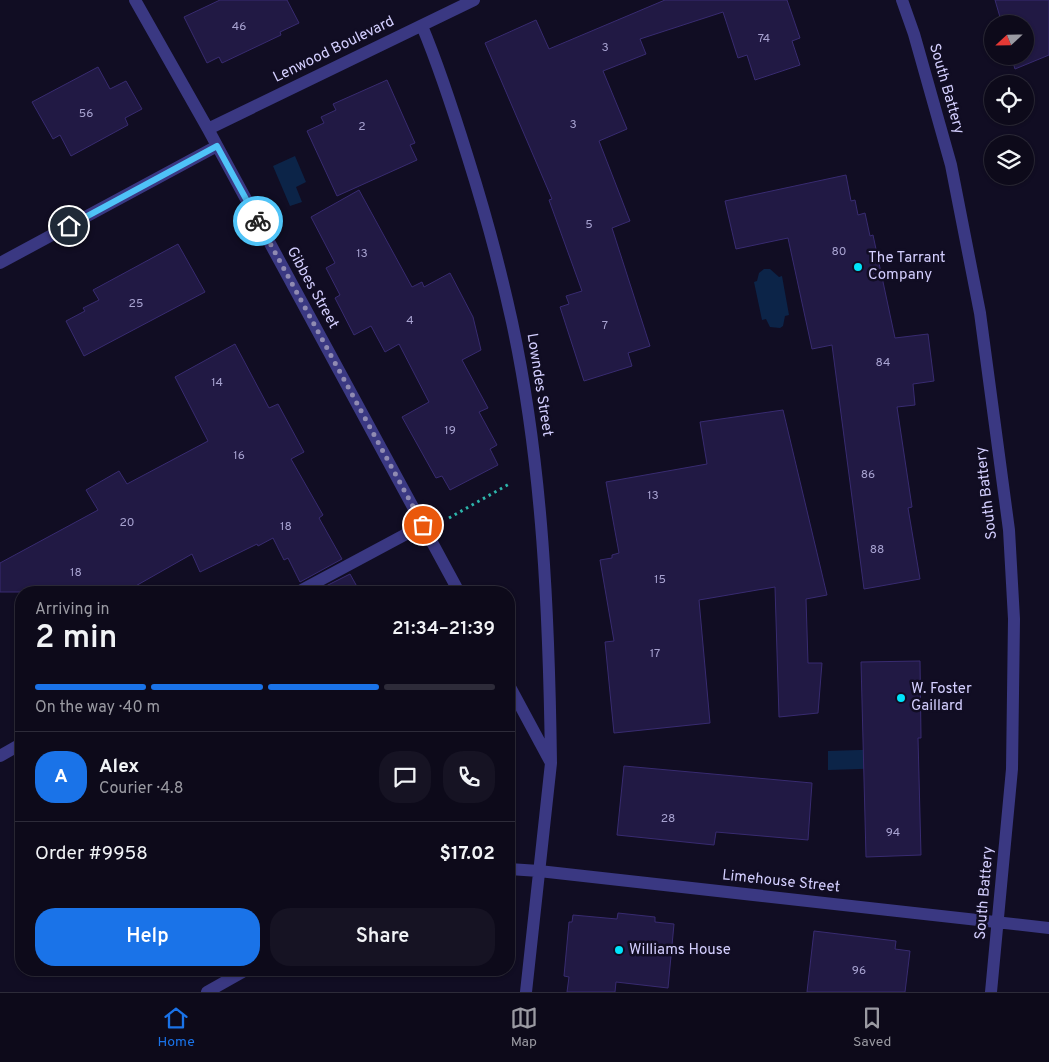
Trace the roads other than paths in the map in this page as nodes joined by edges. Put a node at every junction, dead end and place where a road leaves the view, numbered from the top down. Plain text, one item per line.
1 (135, 0) edge
2 (474, 0) edge
3 (902, 0) edge
4 (422, 26) junction
5 (208, 129) junction
6 (217, 146) junction
7 (0, 263) edge
8 (423, 525) junction
9 (309, 586) edge
10 (456, 586) edge
11 (515, 696) edge
12 (15, 747) edge
13 (0, 756) edge
14 (550, 763) junction
15 (515, 869) edge
16 (539, 871) junction
17 (999, 922) junction
18 (1049, 928) edge
19 (235, 976) edge
20 (207, 992) edge
21 (526, 992) edge
22 (991, 992) edge

1 - 5 street, Gibbes Street
2 - 4 street, Lenwood Boulevard
3 - 17 street, South Battery
4 - 5 street, Lenwood Boulevard
4 - 14 street, Lowndes Street
5 - 6 street, Gibbes Street
6 - 7 street
6 - 8 street, Gibbes Street
8 - 9 street
8 - 10 street, Gibbes Street
11 - 14 street
12 - 13 street
14 - 16 street
15 - 16 street, Limehouse Street
16 - 17 street, Limehouse Street
16 - 21 street
17 - 18 street, Limehouse Street
17 - 22 street, South Battery
19 - 20 street

